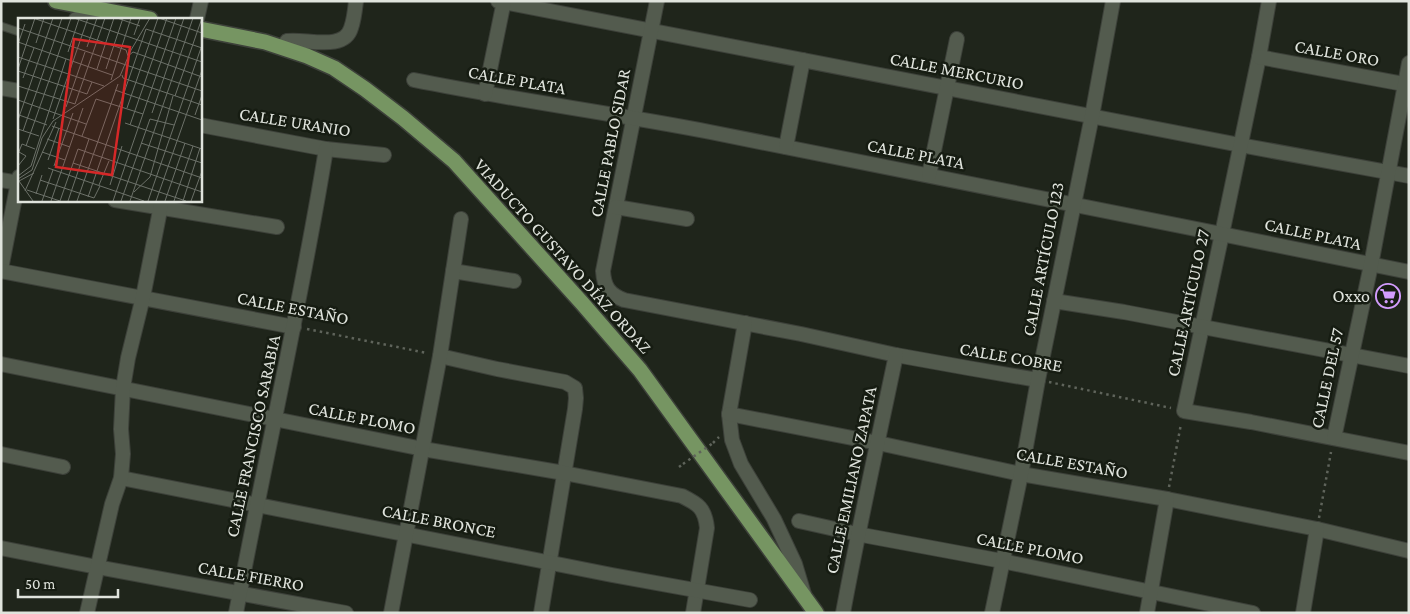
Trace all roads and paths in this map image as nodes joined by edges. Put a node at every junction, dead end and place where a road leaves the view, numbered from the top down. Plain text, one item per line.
1 (56, 1) edge
2 (201, 1) edge
3 (356, 1) edge
4 (658, 1) edge
5 (1113, 1) edge
6 (1269, 1) edge
7 (502, 2) edge
8 (101, 6) edge
9 (78, 18) edge
10 (146, 18) edge
11 (197, 18) edge
12 (1, 26) edge
13 (201, 29) edge
14 (652, 31) junction
15 (18, 32) edge
16 (956, 39) dead end
17 (283, 48) junction
18 (1259, 57) junction
19 (803, 60) junction
20 (1409, 62) edge
21 (414, 80) dead end
22 (1407, 85) edge
23 (1, 88) edge
24 (948, 88) junction
25 (18, 91) edge
26 (485, 94) junction
27 (1092, 116) junction
28 (634, 118) junction
29 (201, 125) edge
30 (1240, 145) junction
31 (786, 148) junction
32 (326, 149) junction
33 (384, 155) dead end
34 (1388, 171) junction
35 (930, 175) junction
36 (1409, 176) edge
37 (1, 180) edge
38 (18, 181) edge
39 (127, 201) edge
40 (162, 204) edge
41 (1073, 204) junction
42 (616, 207) junction
43 (461, 219) dead end
44 (687, 219) dead end
45 (277, 227) dead end
46 (1222, 234) junction
47 (1370, 264) junction
48 (1, 270) edge
49 (453, 271) junction
50 (1409, 272) edge
51 (514, 280) dead end
52 (609, 291) joint
53 (143, 297) junction
54 (1054, 301) junction
55 (745, 323) junction
56 (1202, 326) junction
57 (294, 327) junction
58 (896, 355) junction
59 (1351, 355) junction
60 (440, 356) junction
61 (1, 364) edge
62 (1409, 366) edge
63 (1038, 380) junction
64 (123, 388) junction
65 (1184, 411) junction
66 (729, 414) junction
67 (274, 419) junction
68 (1334, 438) junction
69 (713, 443) dead end
70 (878, 443) junction
71 (423, 449) junction
72 (1409, 453) edge
73 (1, 454) edge
74 (62, 467) dead end
75 (679, 467) dead end
76 (564, 473) junction
77 (1021, 474) junction
78 (121, 478) junction
79 (1167, 499) junction
80 (257, 505) junction
81 (799, 521) dead end
82 (1317, 529) junction
83 (407, 534) junction
84 (857, 534) junction
85 (1, 548) edge
86 (1409, 551) edge
87 (1002, 561) junction
88 (549, 562) junction
89 (97, 567) junction
90 (697, 590) junction
91 (1150, 591) junction
92 (240, 594) junction
93 (750, 600) dead end
94 (806, 601) junction
95 (844, 606) edge
96 (87, 613) edge
97 (236, 613) edge
98 (346, 613) edge
99 (391, 613) edge
100 (541, 613) edge
101 (693, 613) edge
102 (816, 613) edge
103 (992, 613) edge
104 (1147, 613) edge
105 (1253, 613) edge
106 (1303, 613) edge

1 - 8 main road
2 - 11 street
3 - 17 street
4 - 14 street, CALLE PABLO SIDAR
5 - 27 street, CALLE ARTÍCULO 123
6 - 18 street, CALLE ARTÍCULO 27
7 - 14 street, CALLE MERCURIO
7 - 26 street
8 - 9 street
8 - 10 main road
12 - 15 lane
13 - 17 main road, VIADUCTO GUSTAVO DÍAZ ORDAZ
14 - 19 street, CALLE MERCURIO
14 - 28 street, CALLE PABLO SIDAR
16 - 24 street
17 - 94 main road, VIADUCTO GUSTAVO DÍAZ ORDAZ
18 - 22 street, CALLE ORO
18 - 30 street, CALLE ARTÍCULO 27
19 - 24 street, CALLE MERCURIO
19 - 31 street
20 - 22 street, CALLE DEL 57
21 - 26 street, CALLE PLATA
22 - 34 street, CALLE DEL 57
23 - 25 street
24 - 27 street, CALLE MERCURIO
24 - 35 street
26 - 28 street, CALLE PLATA
27 - 30 street, CALLE MERCURIO
27 - 41 street, CALLE ARTÍCULO 123
28 - 31 street, CALLE PLATA
28 - 42 street, CALLE PABLO SIDAR
29 - 32 street, CALLE URANIO
30 - 34 street, CALLE MERCURIO
30 - 46 street, CALLE ARTÍCULO 27
31 - 35 street, CALLE PLATA
32 - 33 street, CALLE URANIO
32 - 57 street, CALLE FRANCISCO SARABIA
34 - 36 street, CALLE MERCURIO
34 - 47 street, CALLE DEL 57
35 - 41 street, CALLE PLATA
37 - 38 street
38 - 48 street
39 - 40 street
40 - 45 street
40 - 53 street
41 - 46 street, CALLE PLATA
41 - 54 street, CALLE ARTÍCULO 123
42 - 44 street
42 - 52 street, CALLE PABLO SIDAR
43 - 49 street
46 - 47 street, CALLE PLATA
46 - 56 street, CALLE ARTÍCULO 27
47 - 50 street, CALLE PLATA
47 - 59 street, CALLE DEL 57
48 - 53 street, CALLE ESTAÑO
49 - 51 street
49 - 60 street
52 - 55 street, CALLE COBRE
53 - 57 street, CALLE ESTAÑO
53 - 64 street
54 - 56 street
54 - 63 street, CALLE ARTÍCULO 123
55 - 58 street, CALLE COBRE
55 - 66 street
56 - 59 street
56 - 65 street, CALLE ARTÍCULO 27
57 - 60 path, CALLE ESTAÑO
57 - 67 street, CALLE FRANCISCO SARABIA
58 - 63 street, CALLE COBRE
58 - 70 street, CALLE EMILIANO ZAPATA
59 - 62 street
59 - 68 street, CALLE DEL 57
60 - 71 street
60 - 76 street
61 - 64 street, CALLE PLOMO
63 - 65 path, CALLE COBRE
63 - 77 street, CALLE ARTÍCULO 123
64 - 67 street, CALLE PLOMO
64 - 78 street
65 - 68 street
65 - 79 path
66 - 70 street, CALLE ESTAÑO
66 - 94 street
67 - 71 street, CALLE PLOMO
67 - 80 street, CALLE FRANCISCO SARABIA
68 - 72 street
68 - 82 path, CALLE DEL 57
69 - 75 path, bridge
70 - 77 street, CALLE ESTAÑO
70 - 84 street, CALLE EMILIANO ZAPATA
71 - 76 street, CALLE PLOMO
71 - 83 street
73 - 74 street
76 - 88 street
76 - 90 street, CALLE PLOMO
77 - 79 street, CALLE ESTAÑO
77 - 87 street, CALLE ARTÍCULO 123
78 - 80 street, CALLE BRONCE
78 - 89 street
79 - 82 street, CALLE ESTAÑO
79 - 91 street
80 - 83 street, CALLE BRONCE
80 - 92 street, CALLE FRANCISCO SARABIA
81 - 84 street, CALLE PLOMO
82 - 86 street, CALLE ESTAÑO
82 - 106 street
83 - 88 street, CALLE BRONCE
83 - 99 street
84 - 87 street, CALLE PLOMO
84 - 95 street, CALLE EMILIANO ZAPATA
85 - 89 street, CALLE FIERRO
87 - 91 street, CALLE PLOMO
87 - 103 street, CALLE ARTÍCULO 123
88 - 90 street, CALLE BRONCE
88 - 100 street
89 - 92 street, CALLE FIERRO
89 - 96 street
90 - 93 street, CALLE BRONCE
90 - 101 street
91 - 104 street
91 - 105 street, CALLE PLOMO
92 - 97 street, CALLE FRANCISCO SARABIA
92 - 98 street, CALLE FIERRO
94 - 102 main road, VIADUCTO GUSTAVO DÍAZ ORDAZ

